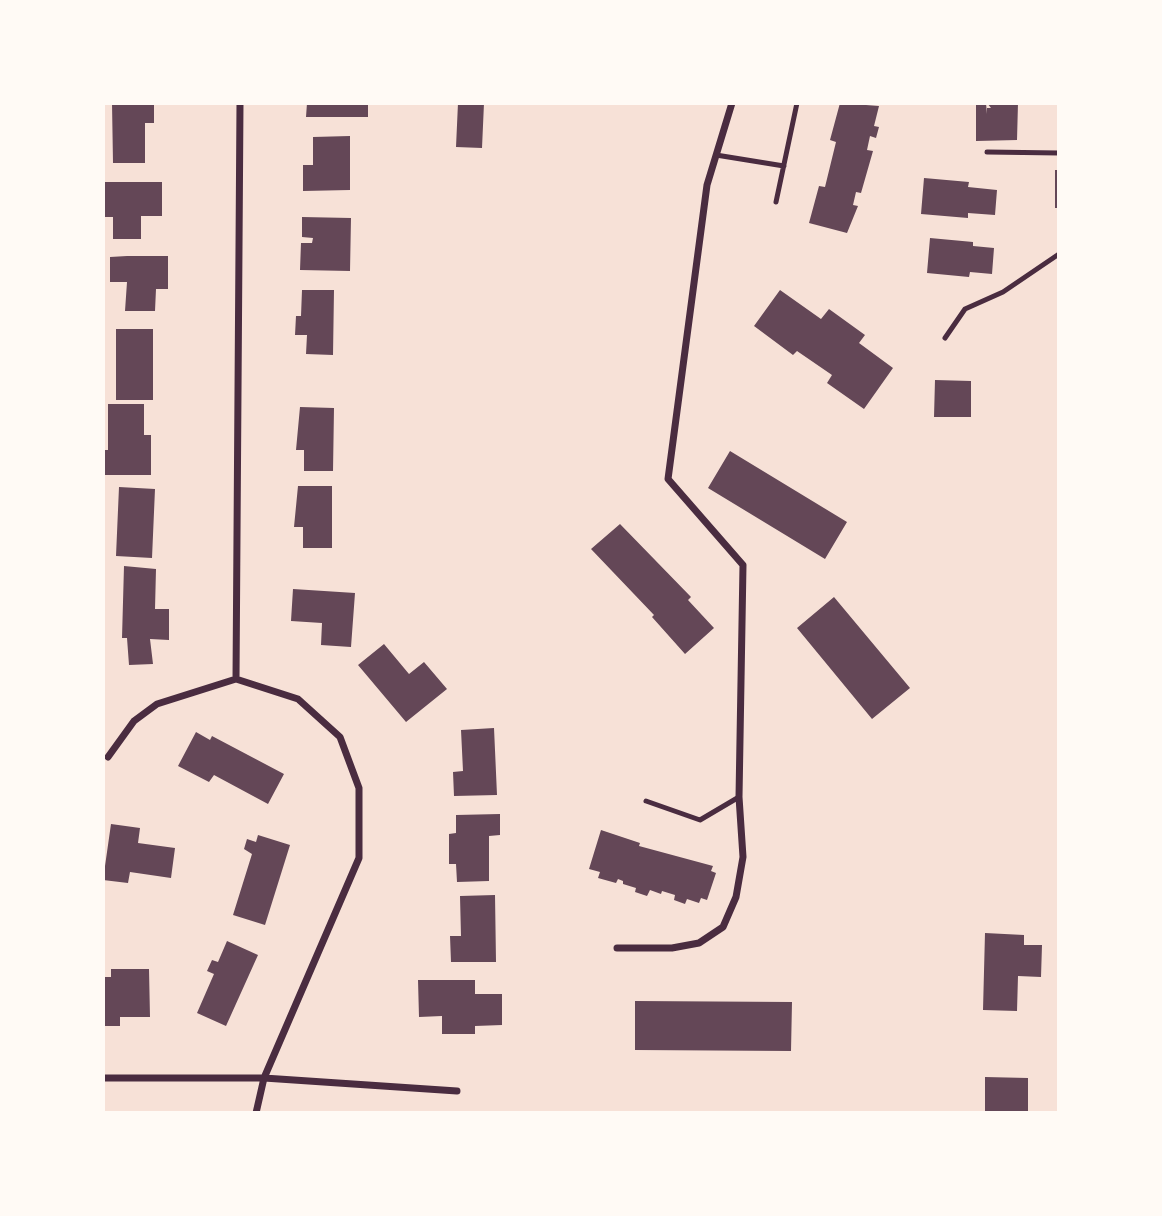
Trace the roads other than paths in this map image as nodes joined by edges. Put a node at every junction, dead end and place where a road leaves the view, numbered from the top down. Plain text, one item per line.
1 (240, 103) edge
2 (732, 103) edge
3 (797, 103) edge
4 (987, 152) dead end
5 (1059, 153) edge
6 (716, 155) junction
7 (784, 166) junction
8 (776, 202) dead end
9 (1059, 254) edge
10 (945, 338) dead end
11 (236, 679) junction
12 (108, 757) dead end
13 (739, 797) junction
14 (646, 801) dead end
15 (617, 948) dead end
16 (103, 1079) edge
17 (264, 1079) junction
18 (457, 1091) dead end
19 (257, 1113) edge

1 - 11 street
2 - 6 street
3 - 7 lane
4 - 5 lane
6 - 7 lane
6 - 13 street
7 - 8 lane
9 - 10 lane
11 - 12 street
11 - 17 street
13 - 14 lane
13 - 15 street
16 - 17 street
17 - 18 street
17 - 19 street

